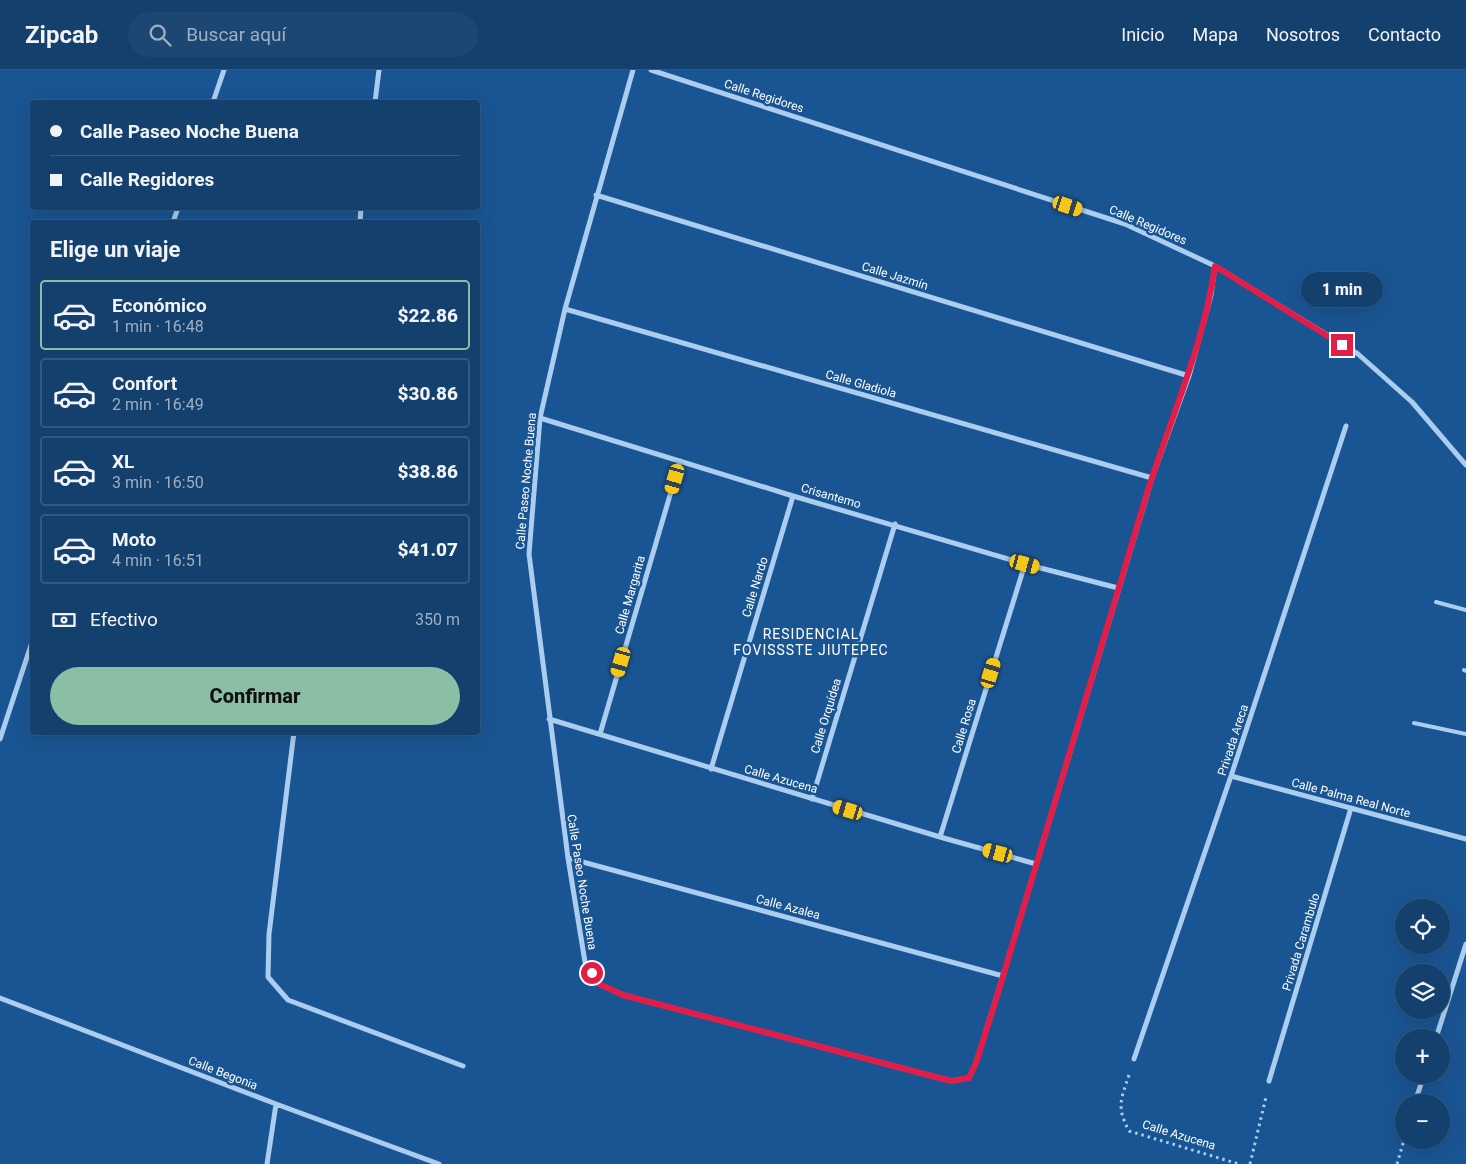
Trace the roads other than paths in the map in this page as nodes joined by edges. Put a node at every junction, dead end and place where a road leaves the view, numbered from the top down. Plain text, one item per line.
1 (224, 70) edge
2 (379, 70) edge
3 (633, 70) edge
4 (650, 70) edge
5 (214, 100) edge
6 (375, 100) edge
7 (596, 195) junction
8 (1215, 266) junction
9 (565, 309) junction
10 (1189, 376) junction
11 (540, 418) junction
12 (1346, 426) dead end
13 (680, 461) junction
14 (1466, 465) edge
15 (1152, 478) junction
16 (793, 496) junction
17 (895, 524) junction
18 (1025, 564) junction
19 (1118, 588) junction
20 (1436, 602) dead end
21 (1466, 610) edge
22 (30, 648) edge
23 (549, 719) junction
24 (1414, 722) dead end
25 (600, 734) junction
26 (1466, 734) edge
27 (294, 735) edge
28 (0, 739) edge
29 (711, 769) junction
30 (1231, 776) junction
31 (812, 799) junction
32 (1351, 808) junction
33 (940, 838) junction
34 (1466, 839) edge
35 (568, 858) junction
36 (1036, 864) junction
37 (1466, 944) edge
38 (1003, 976) junction
39 (0, 998) edge
40 (1439, 1029) edge
41 (1134, 1059) road end
42 (463, 1066) dead end
43 (1269, 1081) road end
44 (276, 1104) junction
45 (267, 1164) edge
46 (439, 1164) edge

1 - 5 street
2 - 6 street
3 - 7 street, Calle Paseo Noche Buena
4 - 8 street, Calle Regidores
7 - 9 street, Calle Paseo Noche Buena
7 - 10 street, Calle Jazmín
8 - 10 street, Calle Paseo Noche Buena
8 - 14 street, Calle Regidores
9 - 11 street, Calle Paseo Noche Buena
9 - 15 street, Calle Gladiola
10 - 15 street, Calle Paseo Noche Buena
11 - 13 street, Crisantemo
11 - 23 street, Calle Paseo Noche Buena
12 - 30 street, Privada Areca
13 - 16 street, Crisantemo
13 - 25 street, Calle Margarita
15 - 19 street, Calle Paseo Noche Buena
16 - 17 street, Crisantemo
16 - 29 street, Calle Nardo
17 - 18 street, Crisantemo
17 - 31 street, Calle Orquídea
18 - 19 street, Crisantemo
18 - 33 street, Calle Rosa
19 - 36 street, Calle Paseo Noche Buena
20 - 21 lane
22 - 28 street
23 - 25 street, Calle Azucena
23 - 35 street, Calle Paseo Noche Buena
24 - 26 lane
25 - 29 street, Calle Azucena
27 - 42 street
29 - 31 street, Calle Azucena
30 - 32 street, Calle Palma Real Norte
30 - 41 street, Privada Areca
31 - 33 street, Calle Azucena
32 - 34 street, Calle Palma Real Norte
32 - 43 street, Privada Carambulo
33 - 36 street, Calle Azucena
35 - 38 street, Calle Azalea
35 - 38 street, Calle Paseo Noche Buena
36 - 38 street, Calle Paseo Noche Buena
37 - 40 street
39 - 44 street, Calle Begonia
44 - 45 street
44 - 46 street, Calle Begonia

